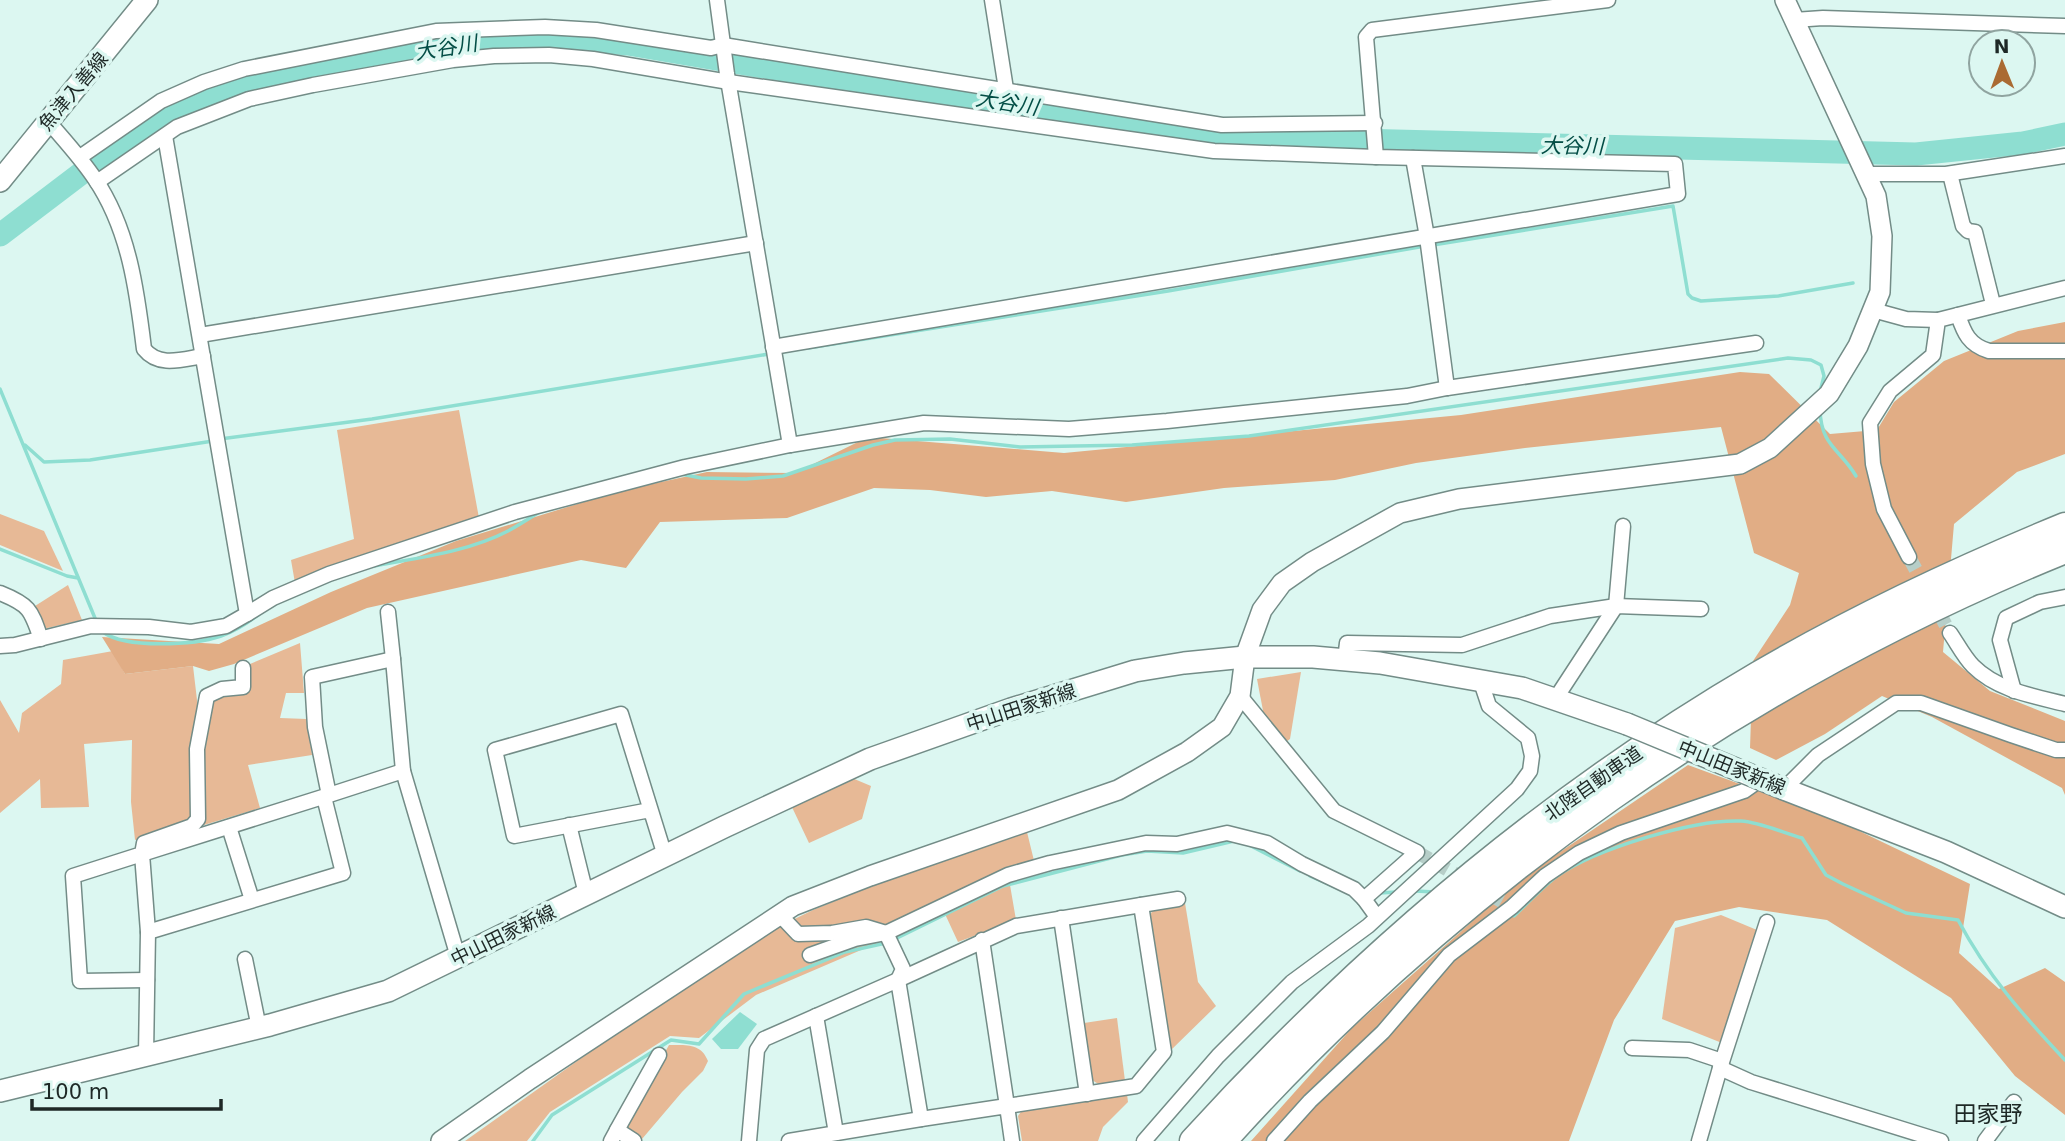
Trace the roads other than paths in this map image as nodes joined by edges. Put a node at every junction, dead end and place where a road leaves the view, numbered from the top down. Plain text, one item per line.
1 (717, 0) edge
2 (992, 0) edge
3 (1608, 0) edge
4 (1785, 0) edge
5 (143, 4) edge
6 (1794, 20) junction
7 (2065, 26) edge
8 (724, 50) junction
9 (728, 78) junction
10 (1006, 89) junction
11 (48, 121) junction
12 (1375, 123) junction
13 (165, 136) junction
14 (2065, 156) edge
15 (79, 157) junction
16 (1376, 157) junction
17 (1413, 158) junction
18 (1866, 174) junction
19 (1950, 174) junction
20 (0, 181) edge
21 (97, 182) junction
22 (1427, 237) junction
23 (756, 243) junction
24 (2065, 288) edge
25 (1993, 304) junction
26 (1873, 310) junction
27 (1958, 315) junction
28 (1938, 320) junction
29 (200, 335) junction
30 (1756, 343) dead end
31 (773, 347) junction
32 (2065, 351) edge
33 (203, 356) junction
34 (1447, 388) junction
35 (790, 446) junction
36 (1623, 526) dead end
37 (2065, 526) edge
38 (2065, 550) edge
39 (1909, 557) tunnel mouth
40 (0, 593) edge
41 (2065, 597) edge
42 (1616, 606) junction
43 (1701, 609) dead end
44 (388, 612) dead end
45 (247, 614) junction
46 (1950, 633) tunnel mouth
47 (41, 639) junction
48 (0, 646) edge
49 (1245, 657) junction
50 (393, 659) junction
51 (1345, 660) junction
52 (243, 668) dead end
53 (1480, 679) junction
54 (2014, 691) junction
55 (1240, 696) junction
56 (1556, 698) junction
57 (2065, 704) edge
58 (2065, 750) edge
59 (403, 771) junction
60 (1761, 779) junction
61 (1784, 789) junction
62 (327, 796) junction
63 (650, 810) junction
64 (569, 825) junction
65 (229, 827) junction
66 (142, 855) junction
67 (665, 856) junction
68 (586, 894) junction
69 (1178, 899) dead end
70 (1364, 899) junction
71 (252, 901) junction
72 (1141, 905) junction
73 (2065, 907) edge
74 (779, 915) junction
75 (1377, 917) junction
76 (1061, 918) junction
77 (1767, 922) dead end
78 (148, 932) junction
79 (886, 933) junction
80 (982, 940) junction
81 (810, 955) dead end
82 (458, 957) junction
83 (245, 959) dead end
84 (147, 980) junction
85 (898, 980) junction
86 (816, 1016) junction
87 (259, 1028) junction
88 (1632, 1048) dead end
89 (146, 1055) junction
90 (659, 1055) dead end
91 (1721, 1064) junction
92 (0, 1091) edge
93 (1087, 1094) junction
94 (2014, 1102) dead end
95 (1007, 1106) junction
96 (921, 1119) junction
97 (836, 1133) junction
98 (614, 1135) edge
99 (441, 1141) edge
100 (634, 1141) edge
101 (749, 1141) edge
102 (789, 1141) edge
103 (1012, 1141) edge
104 (1144, 1141) edge
105 (1193, 1141) edge
106 (1223, 1141) edge
107 (1274, 1141) edge
108 (1699, 1141) edge
109 (1941, 1141) edge
110 (1985, 1141) edge

1 - 8 street
2 - 10 street
3 - 12 street
4 - 6 street
5 - 11 main road, 魚津入善線
6 - 7 street
6 - 18 street
8 - 9 street
8 - 10 street
8 - 15 street
9 - 13 street
9 - 16 street
9 - 23 street
10 - 12 street
11 - 15 street
11 - 20 main road, 魚津入善線
12 - 16 street
13 - 21 street
13 - 29 street
14 - 19 street
15 - 21 street
16 - 17 street
17 - 22 street
17 - 22 street
18 - 19 street
18 - 26 street
19 - 25 street
21 - 33 street
22 - 31 street
22 - 34 street
23 - 29 street
23 - 31 street
24 - 25 street
25 - 27 street
26 - 28 street
26 - 49 street
27 - 28 street
27 - 32 street
28 - 39 street
29 - 33 street
30 - 34 street
31 - 35 street
33 - 45 street
34 - 35 street
35 - 45 street
36 - 42 street
37 - 105 highway, 北陸自動車道
38 - 106 highway, 北陸自動車道
40 - 47 street
41 - 54 street
42 - 43 street
42 - 51 street
42 - 56 street
44 - 50 street
45 - 47 street
46 - 54 street
47 - 48 street
49 - 51 main road, 中山田家新線
49 - 55 street
49 - 67 main road, 中山田家新線
50 - 59 street
50 - 62 street
51 - 53 main road, 中山田家新線
52 - 66 street
53 - 56 main road, 中山田家新線
53 - 75 street
54 - 57 street
55 - 70 street
55 - 74 street
56 - 60 main road, 中山田家新線, bridge
58 - 61 street
59 - 62 street
59 - 82 street
60 - 61 main road, 中山田家新線, bridge
60 - 107 street
61 - 73 main road, 中山田家新線
62 - 65 street
62 - 71 street
63 - 64 street
63 - 64 street
63 - 67 street
64 - 68 street
65 - 66 street
65 - 71 street
66 - 78 street
66 - 84 street
67 - 68 main road, 中山田家新線
68 - 82 main road, 中山田家新線
69 - 72 street
70 - 75 street
70 - 79 street
71 - 78 street
72 - 76 street
72 - 93 street
74 - 79 street
74 - 99 street
75 - 104 street
76 - 80 street
76 - 93 street
77 - 91 street
78 - 84 street
79 - 81 street
79 - 85 street
80 - 85 street
80 - 95 street
82 - 87 main road, 中山田家新線
83 - 87 street
84 - 89 street
85 - 86 street
85 - 96 street
86 - 97 street
86 - 101 street
87 - 89 main road, 中山田家新線
88 - 91 street
89 - 92 main road, 中山田家新線
90 - 98 street
91 - 108 street
91 - 109 street
93 - 95 street
94 - 110 street
95 - 96 street
95 - 103 street
96 - 97 street
97 - 102 street
98 - 100 street

